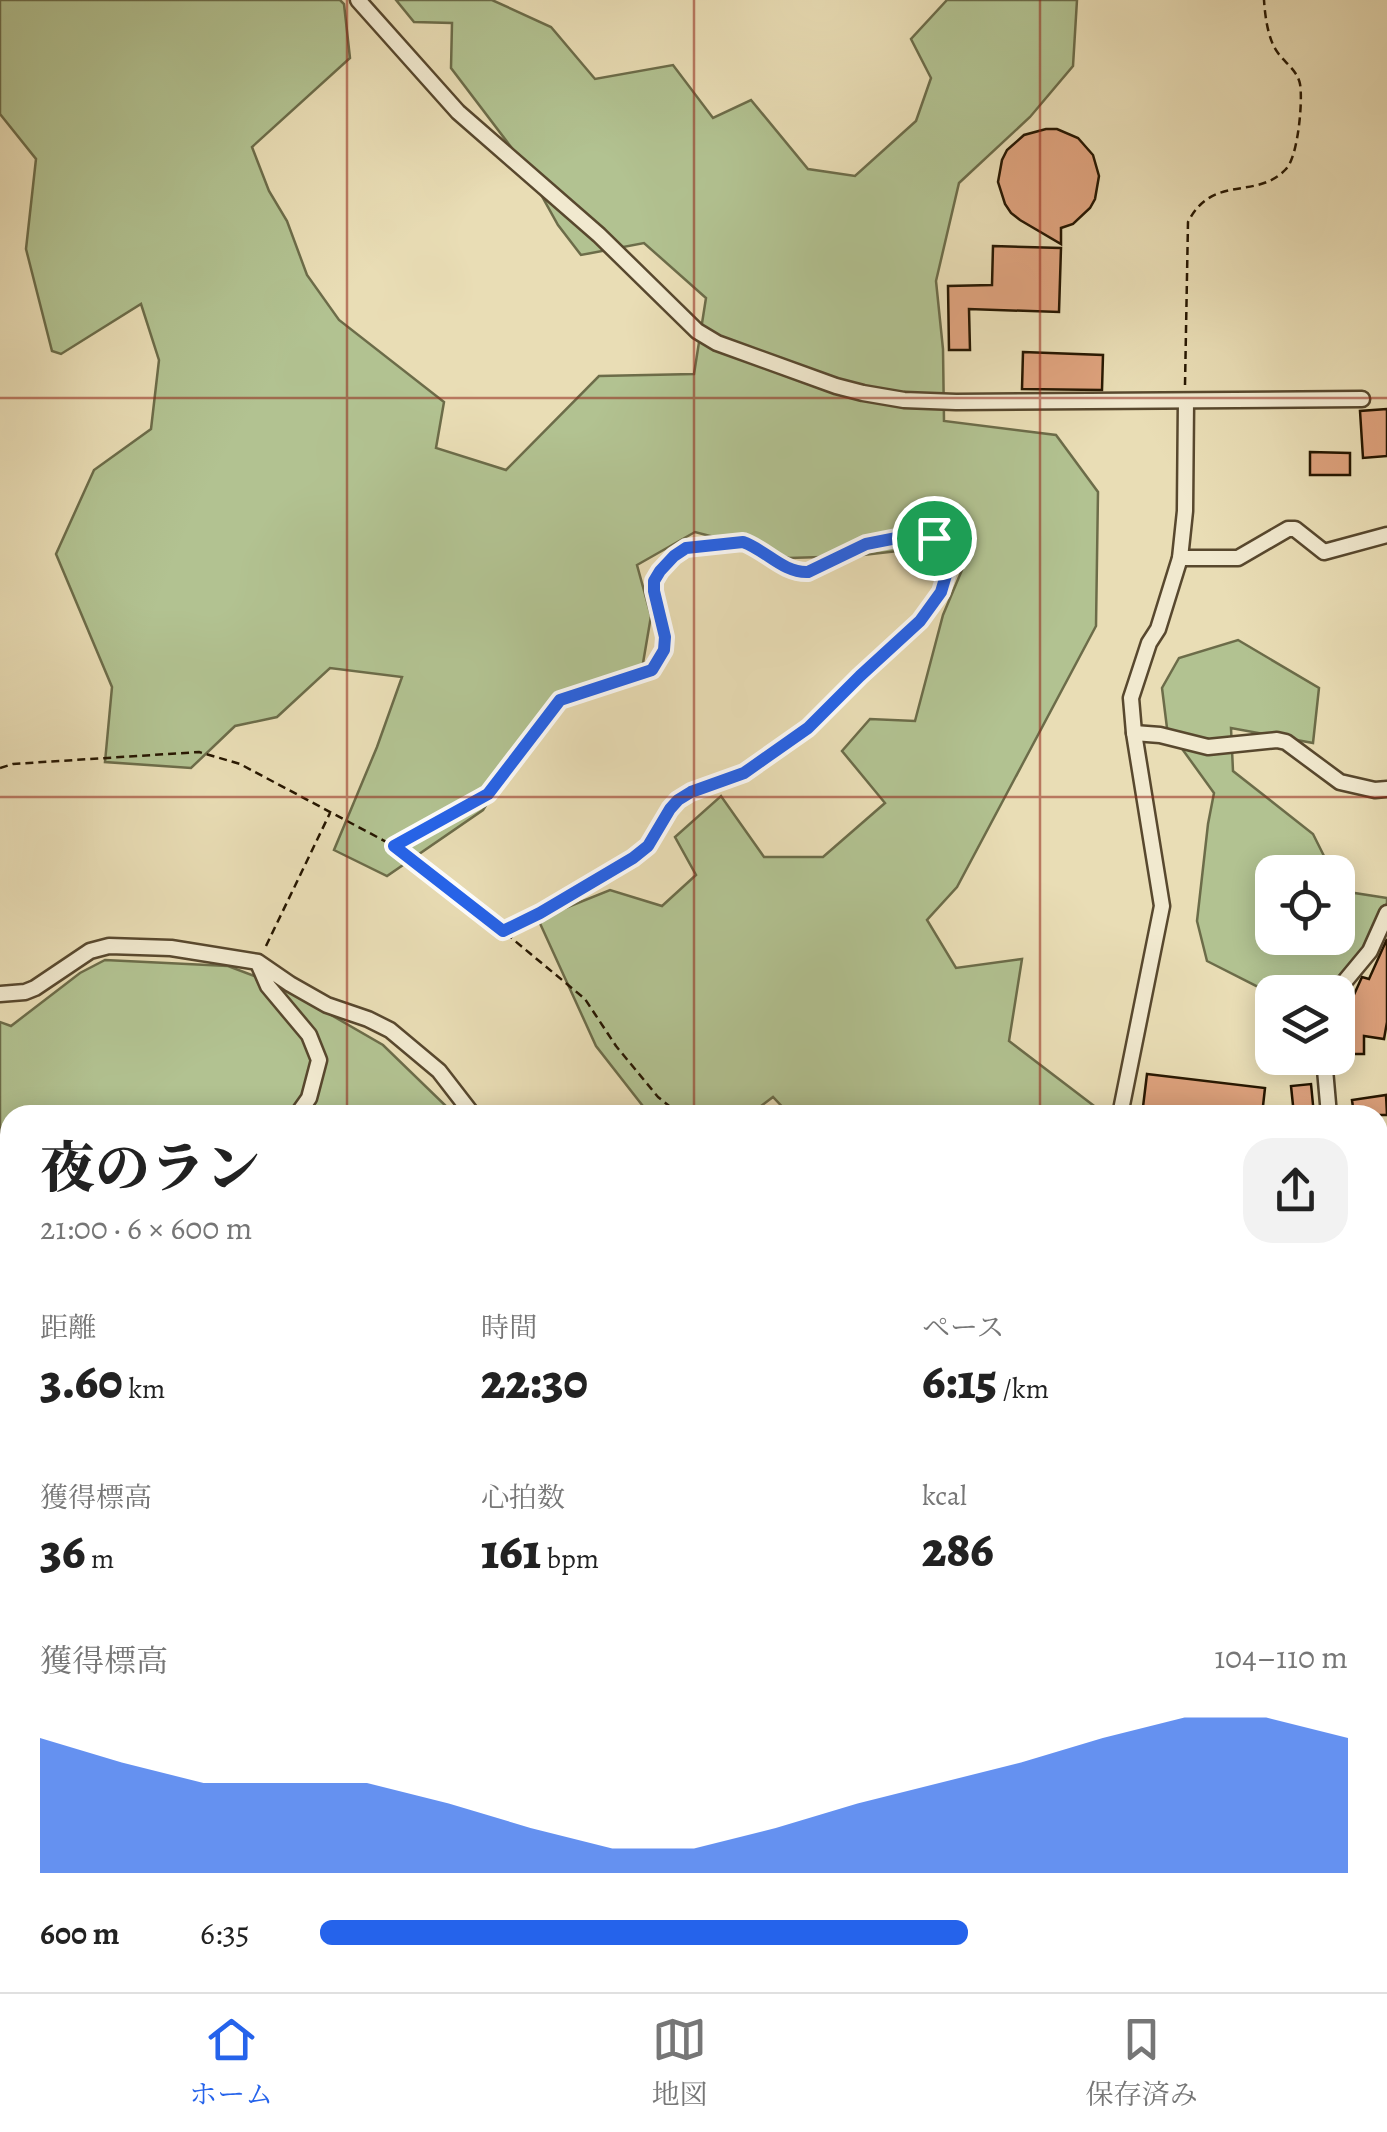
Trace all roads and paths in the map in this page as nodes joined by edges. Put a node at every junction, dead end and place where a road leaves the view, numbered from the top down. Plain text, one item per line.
1 (358, 0) edge
2 (1264, 0) edge
3 (1362, 399) dead end
4 (1186, 401) junction
5 (1387, 535) edge
6 (1180, 558) junction
7 (1134, 733) junction
8 (0, 768) edge
9 (1387, 790) edge
10 (330, 812) junction
11 (394, 846) junction
12 (1387, 913) edge
13 (503, 931) junction
14 (258, 962) junction
15 (1350, 975) edge
16 (0, 994) edge
17 (1325, 1075) edge
18 (304, 1105) edge
19 (468, 1105) edge
20 (668, 1105) edge
21 (1122, 1105) edge
22 (1328, 1105) edge

1 - 4 street
2 - 4 path
3 - 4 street
4 - 6 street
5 - 6 street
6 - 7 street
7 - 9 street
7 - 21 street
8 - 10 path
10 - 11 path
10 - 14 path
11 - 13 path
11 - 13 path
12 - 15 street
13 - 20 path
14 - 16 street
14 - 18 street
14 - 19 street
17 - 22 street

